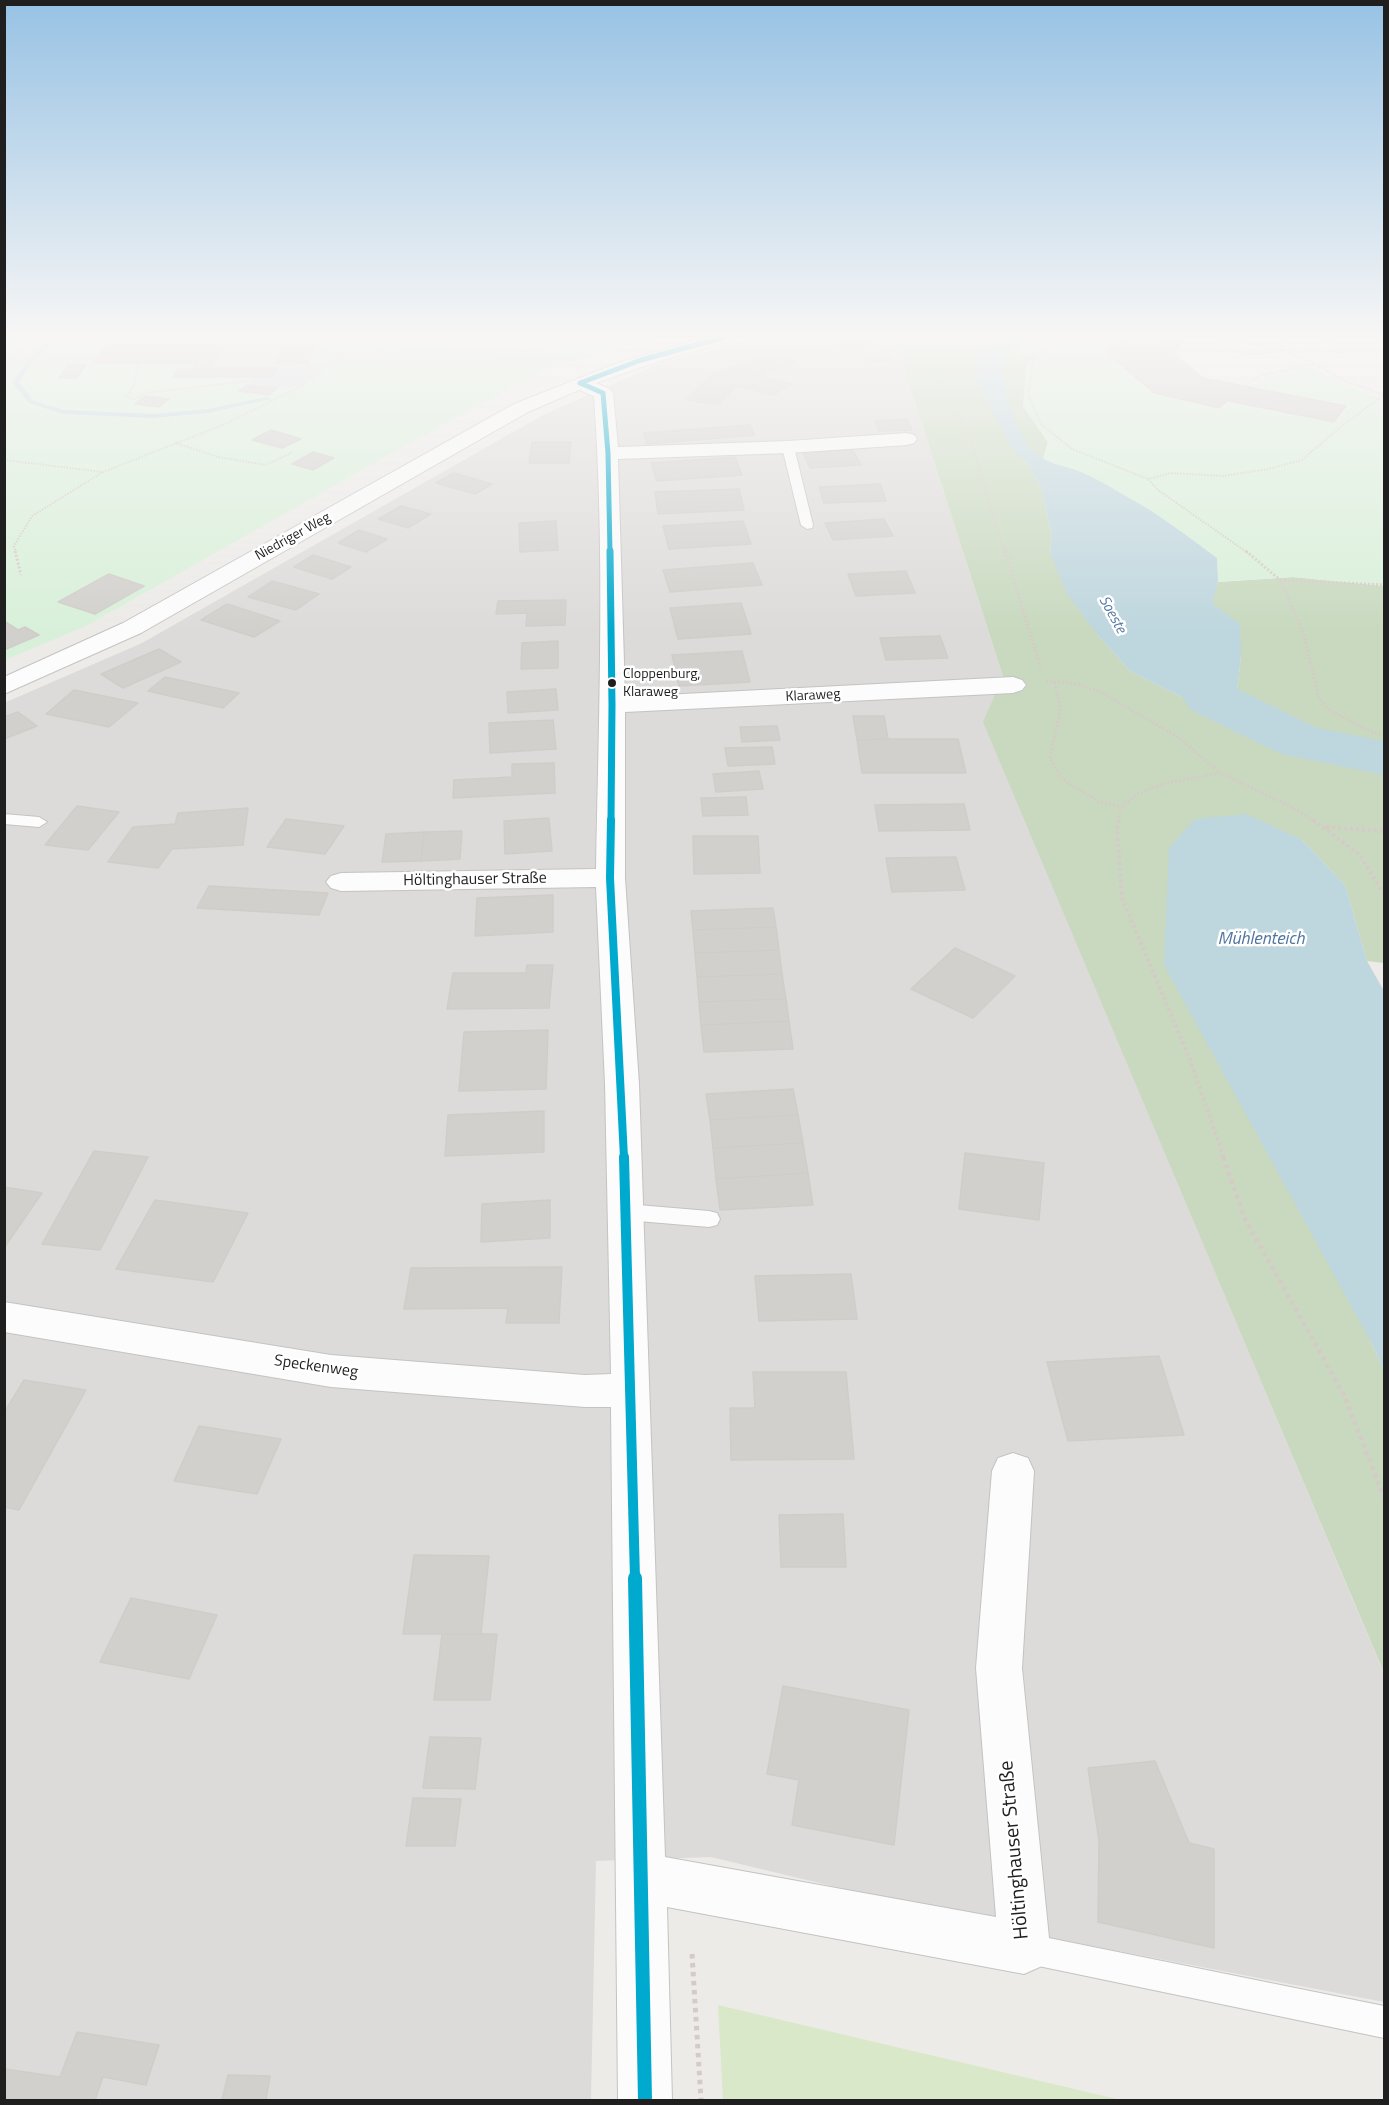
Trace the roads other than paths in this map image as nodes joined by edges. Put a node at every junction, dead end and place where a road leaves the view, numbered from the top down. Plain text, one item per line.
1 (473, 435) edge
2 (607, 435) edge
3 (907, 439) dead end
4 (788, 447) junction
5 (608, 453) junction
6 (807, 525) dead end
7 (1013, 685) road end
8 (4, 687) edge
9 (612, 705) junction
10 (4, 819) edge
11 (39, 822) dead end
12 (610, 878) junction
13 (341, 882) dead end
14 (626, 1212) junction
15 (709, 1219) dead end
16 (4, 1317) edge
17 (631, 1390) junction
18 (1013, 1471) dead end
19 (640, 1878) junction
20 (1024, 1948) junction
21 (1384, 2022) edge
22 (645, 2100) edge

1 - 8 street, Niedriger Weg
2 - 5 street
3 - 4 street
4 - 5 street
4 - 6 lane
5 - 9 street
7 - 9 street, Klaraweg
9 - 12 street
10 - 11 lane
12 - 13 street, Höltinghauser Straße
12 - 14 street
14 - 15 lane
14 - 17 street
16 - 17 street, Speckenweg
17 - 19 street
18 - 20 street, Höltinghauser Straße
19 - 20 street, Höltinghauser Straße
19 - 22 street
20 - 21 lane

